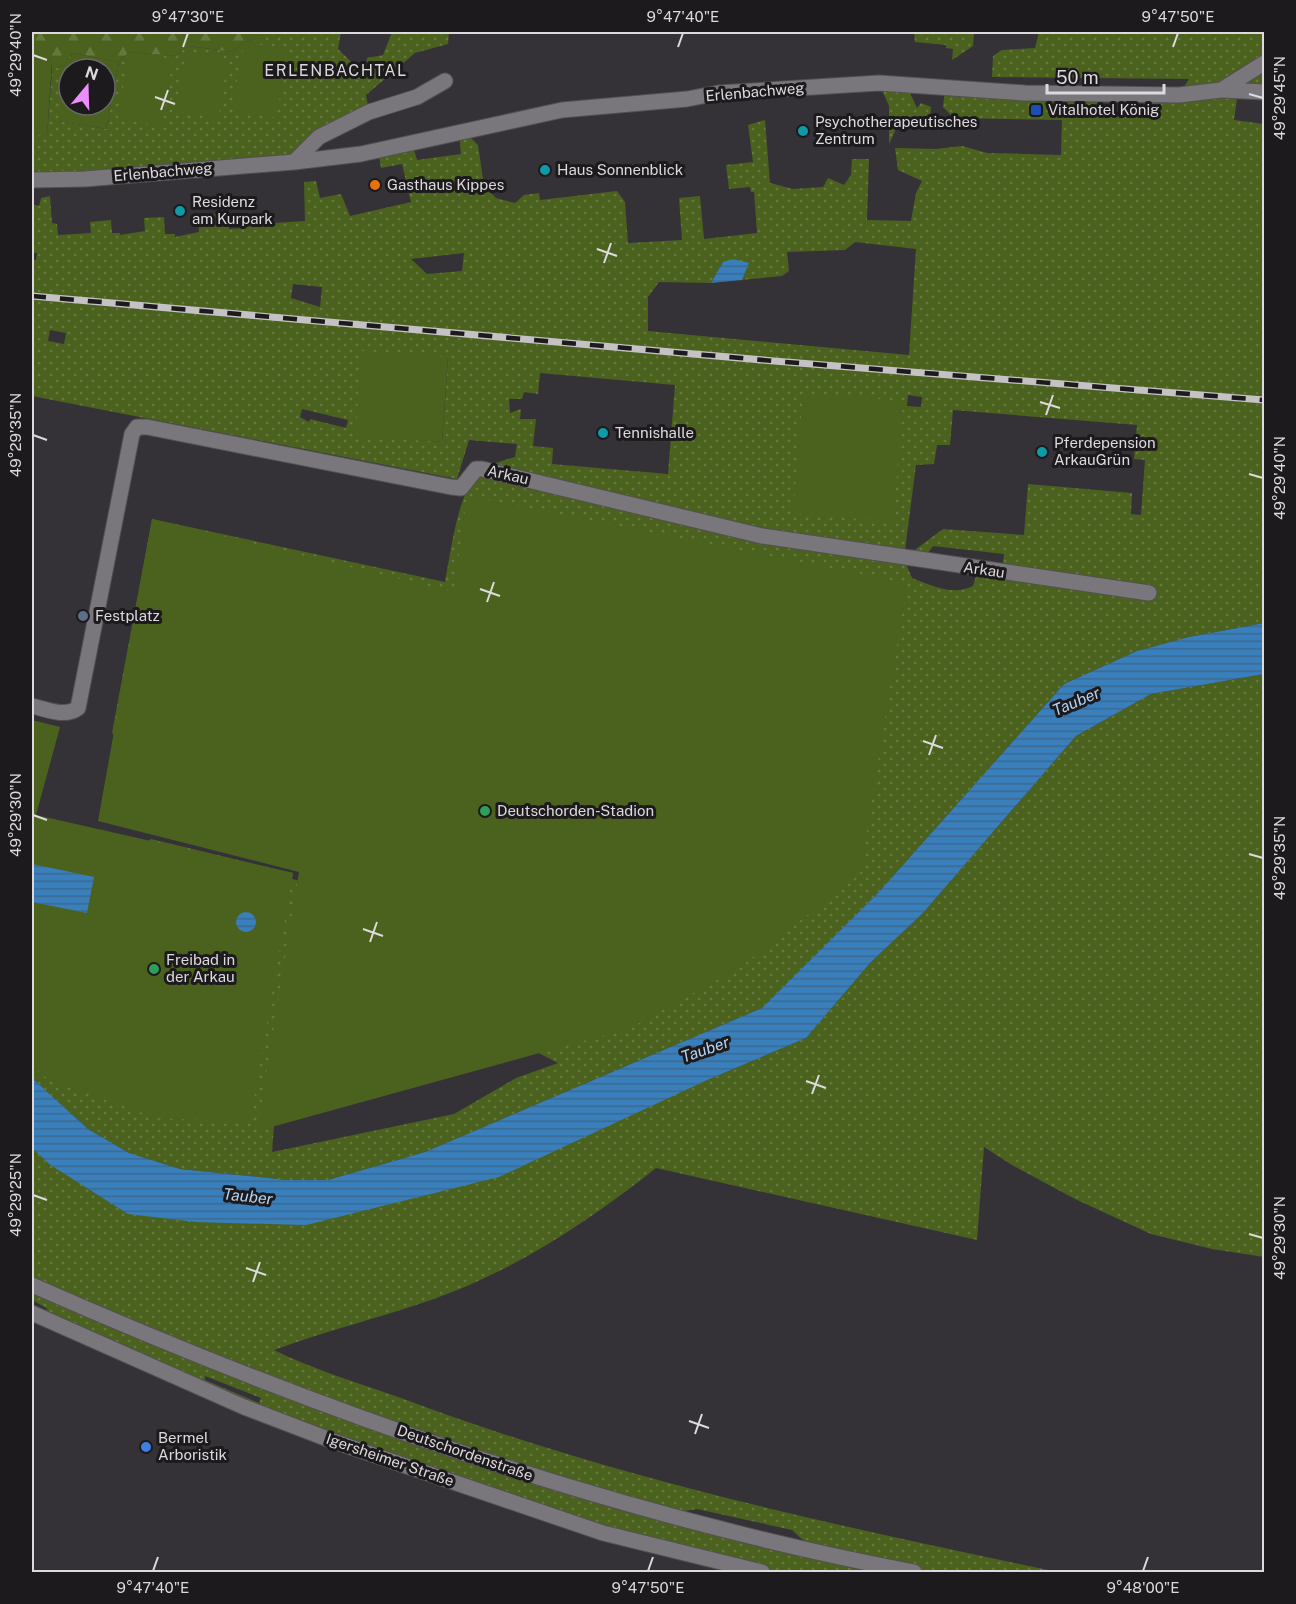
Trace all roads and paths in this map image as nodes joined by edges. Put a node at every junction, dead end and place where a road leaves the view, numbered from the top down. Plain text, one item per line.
1 (1264, 63) edge
2 (445, 81) dead end
3 (1221, 90) junction
4 (1264, 92) edge
5 (294, 162) junction
6 (32, 180) edge
7 (1149, 593) dead end
8 (32, 706) edge
9 (32, 1285) edge
10 (32, 1313) edge
11 (762, 1572) edge
12 (915, 1572) edge

1 - 3 street, Erlenbachweg
2 - 5 street
3 - 4 street, Erlenbachweg
3 - 5 street, Erlenbachweg
5 - 6 street, Erlenbachweg
7 - 8 street, Arkau
9 - 12 street, Deutschordenstraße
10 - 11 street, Igersheimer Straße

